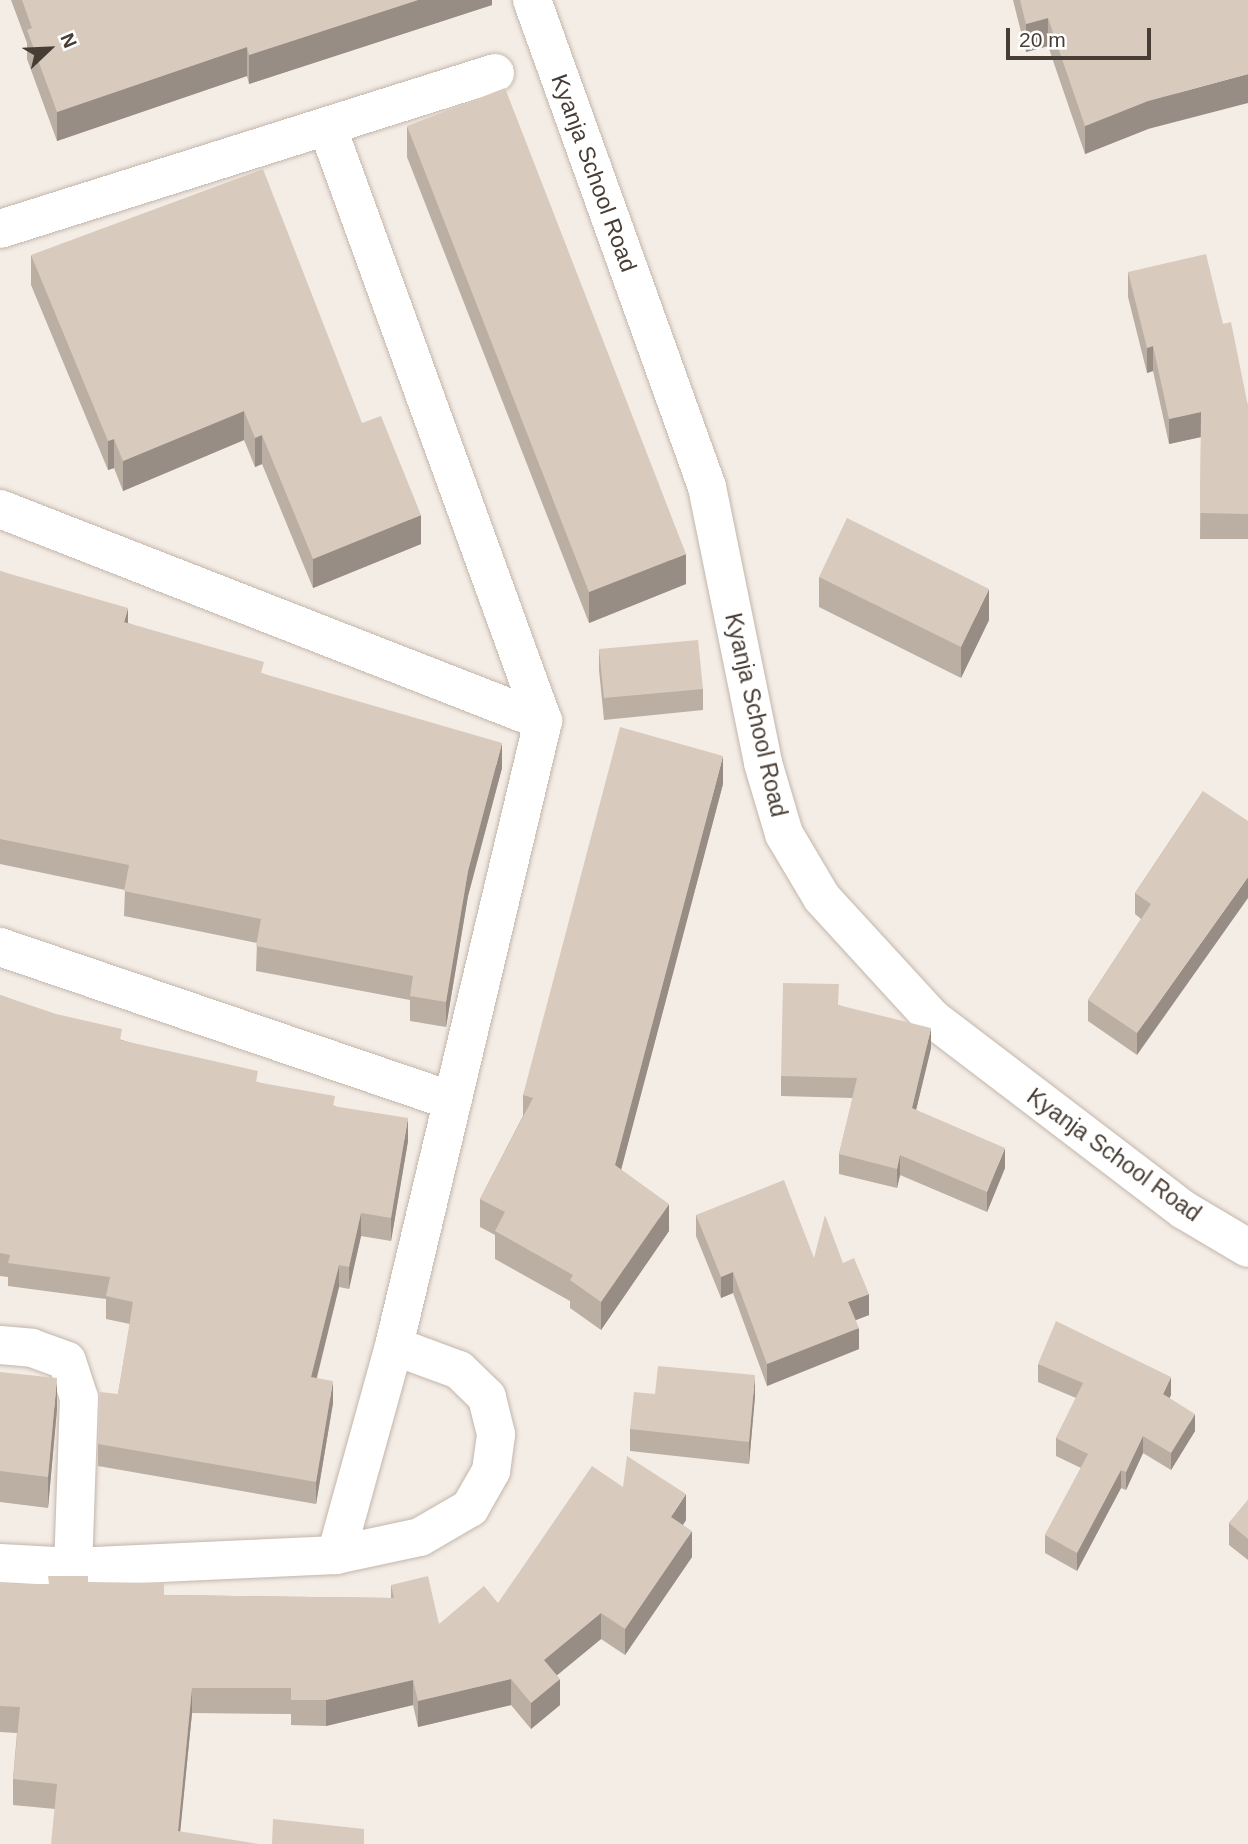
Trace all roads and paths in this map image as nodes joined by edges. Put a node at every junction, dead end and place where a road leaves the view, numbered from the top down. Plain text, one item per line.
1 (532, 0) edge
2 (495, 73) dead end
3 (327, 126) junction
4 (0, 229) edge
5 (0, 509) edge
6 (543, 721) junction
7 (0, 947) edge
8 (453, 1101) junction
9 (1248, 1248) edge
10 (0, 1345) edge
11 (394, 1346) junction
12 (336, 1555) junction
13 (0, 1563) edge
14 (73, 1567) junction

1 - 9 street, Kyanja School Road
2 - 3 street
3 - 4 street
3 - 6 street
5 - 6 street
6 - 8 street
7 - 8 street
8 - 11 street
10 - 14 street
11 - 12 street
11 - 12 street
12 - 14 street
13 - 14 street

